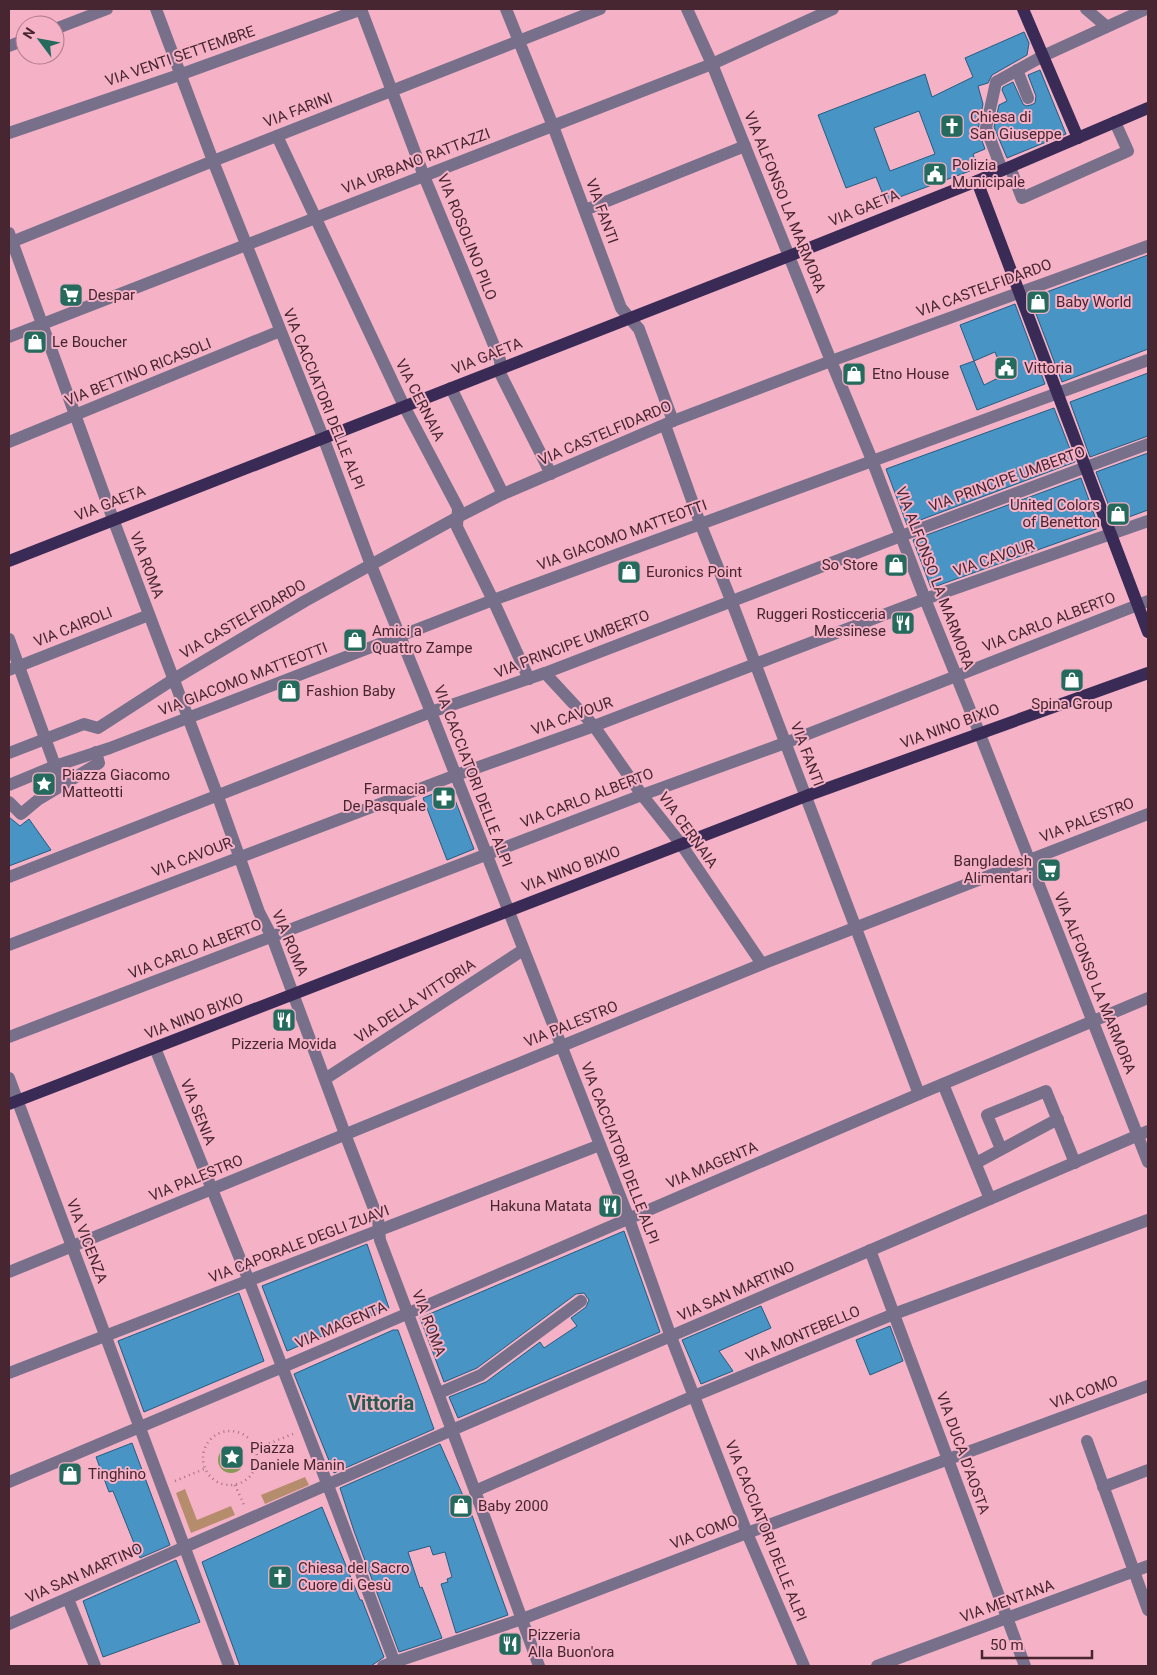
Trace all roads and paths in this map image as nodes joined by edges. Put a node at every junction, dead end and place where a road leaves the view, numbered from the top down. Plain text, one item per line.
1 (107, 9) edge
2 (156, 9) edge
3 (362, 9) edge
4 (506, 9) edge
5 (600, 9) edge
6 (687, 9) edge
7 (833, 9) edge
8 (1023, 9) edge
9 (1086, 9) edge
10 (1146, 9) edge
11 (65, 24) edge
12 (1106, 26) junction
13 (519, 40) junction
14 (1044, 56) junction
15 (712, 64) junction
16 (1017, 70) junction
17 (180, 75) junction
18 (391, 91) junction
19 (1028, 98) dead end
20 (1148, 108) edge
21 (1115, 122) junction
22 (553, 126) junction
23 (9, 133) edge
24 (277, 136) junction
25 (1078, 138) junction
26 (745, 146) junction
27 (213, 161) junction
28 (1006, 169) junction
29 (424, 176) junction
30 (977, 181) junction
31 (585, 210) junction
32 (315, 217) junction
33 (10, 239) edge
34 (246, 244) junction
35 (1148, 246) edge
36 (789, 256) junction
37 (1020, 292) junction
38 (630, 318) junction
39 (42, 324) junction
40 (280, 331) junction
41 (9, 337) edge
42 (1148, 360) edge
43 (831, 361) junction
44 (500, 368) junction
45 (451, 388) junction
46 (1058, 394) junction
47 (404, 406) junction
48 (76, 416) junction
49 (669, 423) junction
50 (323, 437) junction
51 (9, 442) edge
52 (1148, 444) edge
53 (872, 460) junction
54 (1085, 467) junction
55 (551, 474) junction
56 (504, 494) junction
57 (458, 517) junction
58 (113, 520) junction
59 (1148, 521) edge
60 (700, 523) junction
61 (1112, 534) junction
62 (901, 536) junction
63 (9, 561) edge
64 (372, 565) junction
65 (925, 599) junction
66 (493, 600) junction
67 (731, 600) junction
68 (1143, 603) edge
69 (149, 615) junction
70 (1148, 632) edge
71 (400, 636) junction
72 (9, 639) edge
73 (755, 665) junction
74 (14, 668) edge
75 (1148, 672) edge
76 (544, 673) junction
77 (956, 675) junction
78 (174, 679) junction
79 (529, 679) junction
80 (431, 712) junction
81 (189, 717) junction
82 (594, 726) junction
83 (979, 732) junction
84 (44, 734) junction
85 (785, 743) junction
86 (96, 752) junction
87 (9, 753) edge
88 (55, 766) junction
89 (456, 775) junction
90 (9, 784) edge
91 (62, 785) junction
92 (217, 794) junction
93 (642, 795) junction
94 (806, 796) junction
95 (9, 802) edge
96 (1148, 814) edge
97 (681, 844) junction
98 (486, 854) junction
99 (239, 856) junction
100 (1028, 860) junction
101 (9, 877) edge
102 (509, 910) junction
103 (855, 927) junction
104 (272, 937) junction
105 (9, 945) edge
106 (523, 950) junction
107 (762, 964) junction
108 (294, 994) junction
109 (1148, 998) edge
110 (1092, 1021) junction
111 (9, 1038) edge
112 (561, 1046) junction
113 (155, 1048) junction
114 (9, 1078) edge
115 (325, 1079) junction
116 (943, 1084) junction
117 (918, 1094) junction
118 (13, 1102) edge
119 (1058, 1119) junction
120 (1143, 1133) edge
121 (345, 1134) junction
122 (600, 1145) junction
123 (1001, 1149) junction
124 (1076, 1162) junction
125 (1148, 1162) edge
126 (976, 1163) junction
127 (211, 1190) junction
128 (990, 1199) junction
129 (629, 1219) junction
130 (1148, 1220) edge
131 (379, 1231) junction
132 (72, 1246) junction
133 (870, 1250) junction
134 (9, 1272) edge
135 (249, 1281) junction
136 (581, 1301) dead end
137 (408, 1314) junction
138 (894, 1314) junction
139 (106, 1337) junction
140 (671, 1337) junction
141 (283, 1363) junction
142 (9, 1373) edge
143 (1148, 1386) edge
144 (439, 1394) junction
145 (694, 1396) junction
146 (134, 1424) junction
147 (306, 1429) junction
148 (452, 1430) junction
149 (1087, 1441) dead end
150 (255, 1449) junction
151 (948, 1460) junction
152 (205, 1468) junction
153 (1148, 1470) edge
154 (9, 1482) edge
155 (235, 1485) junction
156 (162, 1487) junction
157 (332, 1487) junction
158 (1103, 1487) junction
159 (475, 1491) junction
160 (249, 1519) junction
161 (747, 1533) junction
162 (178, 1550) junction
163 (1148, 1566) edge
164 (1134, 1572) junction
165 (68, 1599) junction
166 (1148, 1610) edge
167 (1007, 1618) junction
168 (522, 1620) junction
169 (9, 1624) edge
170 (391, 1665) edge
171 (95, 1666) edge
172 (229, 1666) edge
173 (539, 1666) edge
174 (804, 1666) edge
175 (877, 1666) edge
176 (1024, 1666) edge

1 - 11 street
2 - 17 street, VIA CACCIATORI DELLE ALPI
3 - 17 street, VIA VENTI SETTEMBRE
3 - 18 street, VIA ROSOLINO PILO
4 - 13 street, VIA FANTI
5 - 13 street, VIA FARINI
6 - 15 street, VIA ALFONSO LA MARMORA
7 - 15 street, VIA URBANO RATTAZZI
8 - 14 main road
9 - 12 street
10 - 12 street
12 - 14 street
13 - 18 street, VIA FARINI
13 - 22 street, VIA FANTI
14 - 16 street
14 - 25 main road
15 - 22 street, VIA URBANO RATTAZZI
15 - 26 street, VIA ALFONSO LA MARMORA
16 - 19 street
16 - 28 street
17 - 23 street, VIA VENTI SETTEMBRE
17 - 27 street, VIA CACCIATORI DELLE ALPI
18 - 24 street, VIA FARINI
18 - 29 street, VIA ROSOLINO PILO
20 - 21 main road, VIA GAETA
21 - 25 main road, VIA GAETA
21 - 28 street
22 - 29 street, VIA URBANO RATTAZZI
22 - 31 street, VIA FANTI
24 - 27 street, VIA FARINI
24 - 32 street, VIA CERNAIA
25 - 28 main road, VIA GAETA
26 - 31 street
26 - 36 street, VIA ALFONSO LA MARMORA
27 - 33 street, VIA FARINI
27 - 34 street, VIA CACCIATORI DELLE ALPI
28 - 30 main road, VIA GAETA
29 - 32 street, VIA URBANO RATTAZZI
29 - 44 street, VIA ROSOLINO PILO
30 - 36 main road, VIA GAETA
30 - 37 main road
31 - 38 street, VIA FANTI
32 - 34 street, VIA URBANO RATTAZZI
32 - 47 street, VIA CERNAIA
33 - 39 street, VIA ROMA
34 - 39 street, VIA URBANO RATTAZZI
34 - 40 street, VIA CACCIATORI DELLE ALPI
35 - 37 street, VIA CASTELFIDARDO
36 - 38 main road, VIA GAETA
36 - 43 street, VIA ALFONSO LA MARMORA
37 - 43 street, VIA CASTELFIDARDO
37 - 46 main road
38 - 44 main road, VIA GAETA
38 - 49 street, VIA FANTI
39 - 41 street, VIA URBANO RATTAZZI
39 - 48 street, VIA ROMA
40 - 48 street, VIA BETTINO RICASOLI
40 - 50 street, VIA CACCIATORI DELLE ALPI
42 - 46 street, VIA GIACOMO MATTEOTTI
43 - 49 street, VIA CASTELFIDARDO
43 - 53 street, VIA ALFONSO LA MARMORA
44 - 45 main road, VIA GAETA
44 - 55 street, VIA ROSOLINO PILO
45 - 47 main road, VIA GAETA
45 - 56 street
46 - 53 street, VIA GIACOMO MATTEOTTI
46 - 54 main road
47 - 50 main road, VIA GAETA
47 - 57 street, VIA CERNAIA
48 - 51 street, VIA BETTINO RICASOLI
48 - 58 street, VIA ROMA
49 - 55 street, VIA CASTELFIDARDO
49 - 60 street, VIA FANTI
50 - 58 main road, VIA GAETA
50 - 64 street, VIA CACCIATORI DELLE ALPI
52 - 54 street, VIA PRINCIPE UMBERTO
53 - 60 street, VIA GIACOMO MATTEOTTI
53 - 62 street, VIA ALFONSO LA MARMORA
54 - 61 main road
54 - 62 street, VIA PRINCIPE UMBERTO
55 - 56 street, VIA CASTELFIDARDO
56 - 57 street, VIA CASTELFIDARDO
57 - 64 street, VIA CASTELFIDARDO
57 - 66 street, VIA CERNAIA
58 - 63 main road, VIA GAETA
58 - 69 street, VIA ROMA
59 - 61 street, VIA CAVOUR
60 - 66 street, VIA GIACOMO MATTEOTTI
60 - 67 street, VIA FANTI
61 - 65 street, VIA CAVOUR
61 - 68 main road
62 - 65 street, VIA ALFONSO LA MARMORA
62 - 67 street, VIA PRINCIPE UMBERTO
64 - 71 street, VIA CACCIATORI DELLE ALPI
64 - 78 street, VIA CASTELFIDARDO
65 - 73 street, VIA CAVOUR
65 - 77 street, VIA ALFONSO LA MARMORA
66 - 71 street, VIA GIACOMO MATTEOTTI
66 - 79 street, VIA CERNAIA
67 - 73 street, VIA FANTI
67 - 76 street, VIA PRINCIPE UMBERTO
68 - 70 main road
68 - 77 street, VIA CARLO ALBERTO
69 - 74 street, VIA CAIROLI
69 - 78 street, VIA ROMA
71 - 80 street, VIA CACCIATORI DELLE ALPI
71 - 81 street, VIA GIACOMO MATTEOTTI
72 - 74 street
73 - 82 street, VIA CAVOUR
73 - 85 street, VIA FANTI
74 - 84 street
75 - 83 main road, VIA NINO BIXIO
76 - 79 street, VIA PRINCIPE UMBERTO
76 - 82 street, VIA CERNAIA
77 - 83 street, VIA ALFONSO LA MARMORA
77 - 85 street, VIA CARLO ALBERTO
78 - 81 street, VIA ROMA
78 - 84 street, VIA CASTELFIDARDO
79 - 80 street, VIA PRINCIPE UMBERTO
80 - 89 street, VIA CACCIATORI DELLE ALPI
80 - 92 street, VIA PRINCIPE UMBERTO
81 - 86 street, VIA GIACOMO MATTEOTTI
81 - 92 street, VIA ROMA
82 - 89 street, VIA CAVOUR
82 - 93 street, VIA CERNAIA
83 - 94 main road, VIA NINO BIXIO
83 - 100 street, VIA ALFONSO LA MARMORA
84 - 87 street
84 - 88 street
85 - 93 street, VIA CARLO ALBERTO
85 - 94 street, VIA FANTI
86 - 88 street, VIA GIACOMO MATTEOTTI
86 - 91 street
88 - 90 street, VIA GIACOMO MATTEOTTI
88 - 91 street
89 - 98 street, VIA CACCIATORI DELLE ALPI
89 - 99 street, VIA CAVOUR
91 - 95 street
92 - 99 street, VIA ROMA
92 - 101 street, VIA PRINCIPE UMBERTO
93 - 97 street, VIA CERNAIA
93 - 98 street, VIA CARLO ALBERTO
94 - 97 main road, VIA NINO BIXIO
94 - 103 street, VIA FANTI
96 - 100 street, VIA PALESTRO
97 - 102 main road, VIA NINO BIXIO
97 - 107 street, VIA CERNAIA
98 - 102 street, VIA CACCIATORI DELLE ALPI
98 - 104 street, VIA CARLO ALBERTO
99 - 104 street, VIA ROMA
99 - 105 street, VIA CAVOUR
100 - 103 street, VIA PALESTRO
100 - 110 street, VIA ALFONSO LA MARMORA
102 - 106 street, VIA CACCIATORI DELLE ALPI
102 - 108 main road, VIA NINO BIXIO
103 - 107 street, VIA PALESTRO
103 - 117 street, VIA FANTI
104 - 108 street, VIA ROMA
104 - 111 street, VIA CARLO ALBERTO
106 - 112 street, VIA CACCIATORI DELLE ALPI
106 - 115 street, VIA DELLA VITTORIA
107 - 112 street, VIA PALESTRO
108 - 113 main road, VIA NINO BIXIO
108 - 115 street, VIA ROMA
109 - 110 street, VIA MAGENTA
110 - 116 street, VIA MAGENTA
110 - 120 street, VIA ALFONSO LA MARMORA
112 - 121 street, VIA PALESTRO
112 - 122 street, VIA CACCIATORI DELLE ALPI
113 - 118 main road, VIA NINO BIXIO
113 - 127 street, VIA SENIA
114 - 118 street, VIA VICENZA
115 - 121 street, VIA ROMA
116 - 117 street, VIA MAGENTA
116 - 126 street
117 - 129 street, VIA MAGENTA
118 - 132 street, VIA VICENZA
119 - 123 street
119 - 123 street
119 - 124 street
120 - 124 street, VIA SAN MARTINO
120 - 125 street, VIA ALFONSO LA MARMORA
121 - 127 street, VIA PALESTRO
121 - 131 street, VIA ROMA
122 - 129 street, VIA CACCIATORI DELLE ALPI
122 - 131 street, VIA CAPORALE DEGLI ZUAVI
123 - 126 street
124 - 128 street, VIA SAN MARTINO
126 - 128 street
127 - 132 street, VIA PALESTRO
127 - 135 street, VIA SENIA
128 - 133 street, VIA SAN MARTINO
129 - 137 street, VIA MAGENTA
129 - 140 street, VIA CACCIATORI DELLE ALPI
130 - 138 street, VIA MONTEBELLO
131 - 135 street, VIA CAPORALE DEGLI ZUAVI
131 - 137 street, VIA ROMA
132 - 134 street, VIA PALESTRO
132 - 139 street, VIA VICENZA
133 - 138 street, VIA DUCA D'AOSTA
133 - 140 street, VIA SAN MARTINO
135 - 139 street, VIA CAPORALE DEGLI ZUAVI
135 - 141 street, VIA SENIA
136 - 144 street
137 - 141 street, VIA MAGENTA
137 - 144 street, VIA ROMA
138 - 145 street, VIA MONTEBELLO
138 - 151 street, VIA DUCA D'AOSTA
139 - 142 street, VIA CAPORALE DEGLI ZUAVI
139 - 146 street, VIA VICENZA
140 - 145 street, VIA CACCIATORI DELLE ALPI
140 - 148 street, VIA SAN MARTINO
141 - 146 street, VIA MAGENTA
141 - 147 street, VIA SENIA
143 - 151 street, VIA COMO
144 - 148 street, VIA ROMA
145 - 159 street, VIA MONTEBELLO
145 - 161 street, VIA CACCIATORI DELLE ALPI
146 - 154 street
146 - 156 street, VIA VICENZA
147 - 150 path
147 - 157 street, VIA SENIA
148 - 157 street, VIA SAN MARTINO
148 - 159 street, VIA ROMA
149 - 158 street
150 - 152 path
150 - 155 path
151 - 161 street, VIA COMO
151 - 167 street, VIA DUCA D'AOSTA
152 - 155 path
152 - 156 path
153 - 158 street
155 - 160 path
156 - 162 street, VIA VICENZA
157 - 160 street, VIA SAN MARTINO
157 - 170 street
158 - 164 street
159 - 168 street, VIA ROMA
160 - 162 street, VIA SAN MARTINO
161 - 168 street, VIA COMO
161 - 174 street, VIA CACCIATORI DELLE ALPI
162 - 165 street, VIA SAN MARTINO
162 - 172 street, VIA VICENZA
163 - 164 street, VIA MENTANA
164 - 166 street
164 - 167 street, VIA MENTANA
165 - 169 street, VIA SAN MARTINO
165 - 171 street
167 - 175 street, VIA MENTANA
167 - 176 street, VIA DUCA D'AOSTA
168 - 170 street, VIA COMO
168 - 173 street, VIA ROMA

